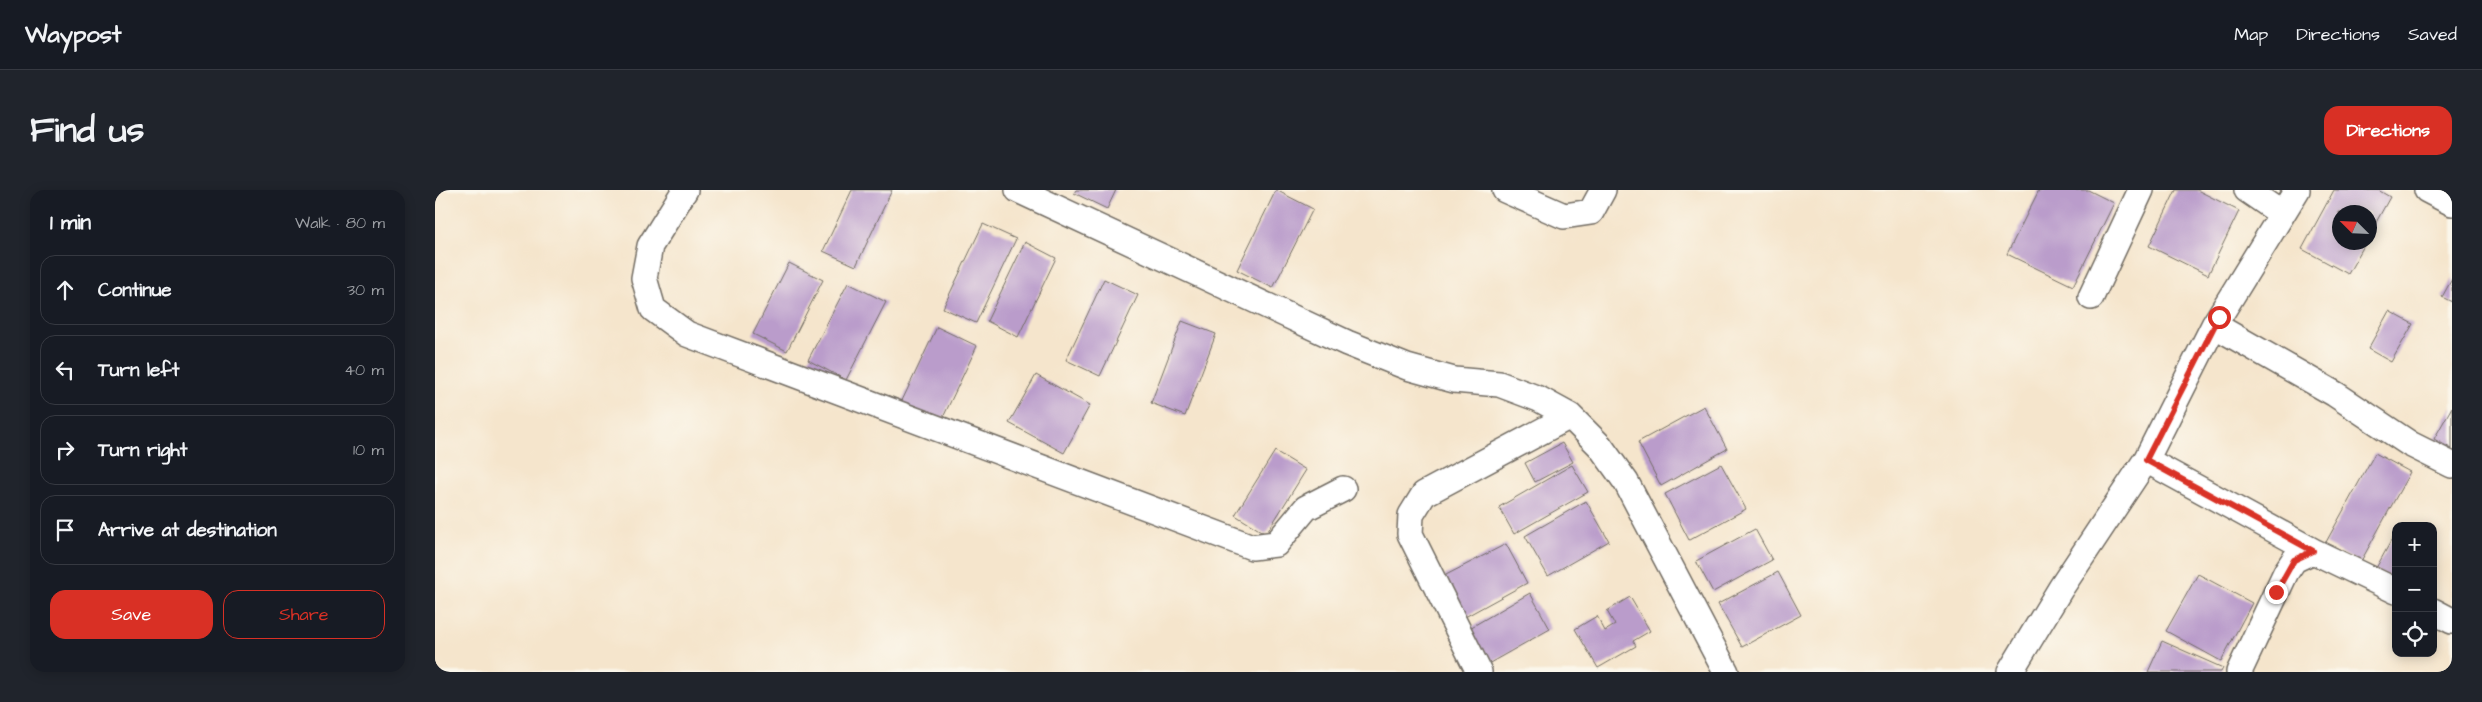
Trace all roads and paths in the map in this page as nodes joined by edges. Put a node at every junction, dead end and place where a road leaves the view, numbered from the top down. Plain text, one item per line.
1 (685, 190) edge
2 (1018, 190) edge
3 (1505, 190) edge
4 (1603, 190) edge
5 (2141, 190) edge
6 (2247, 190) edge
7 (2297, 190) edge
8 (2427, 190) edge
9 (2452, 203) edge
10 (2282, 214) junction
11 (2091, 297) dead end
12 (2214, 325) junction
13 (1570, 416) junction
14 (2146, 460) junction
15 (2452, 465) edge
16 (1343, 489) dead end
17 (2313, 551) junction
18 (2392, 589) edge
19 (2435, 612) edge
20 (2452, 621) edge
21 (1479, 672) edge
22 (1726, 672) edge
23 (2010, 672) edge
24 (2239, 672) edge

1 - 16 street
2 - 13 street
3 - 4 street
5 - 11 street
6 - 10 street
7 - 10 street
8 - 9 street
10 - 12 street
12 - 14 street
12 - 15 street
13 - 21 street
13 - 22 street
14 - 17 street
14 - 23 street
17 - 18 street
17 - 24 street
19 - 20 street

